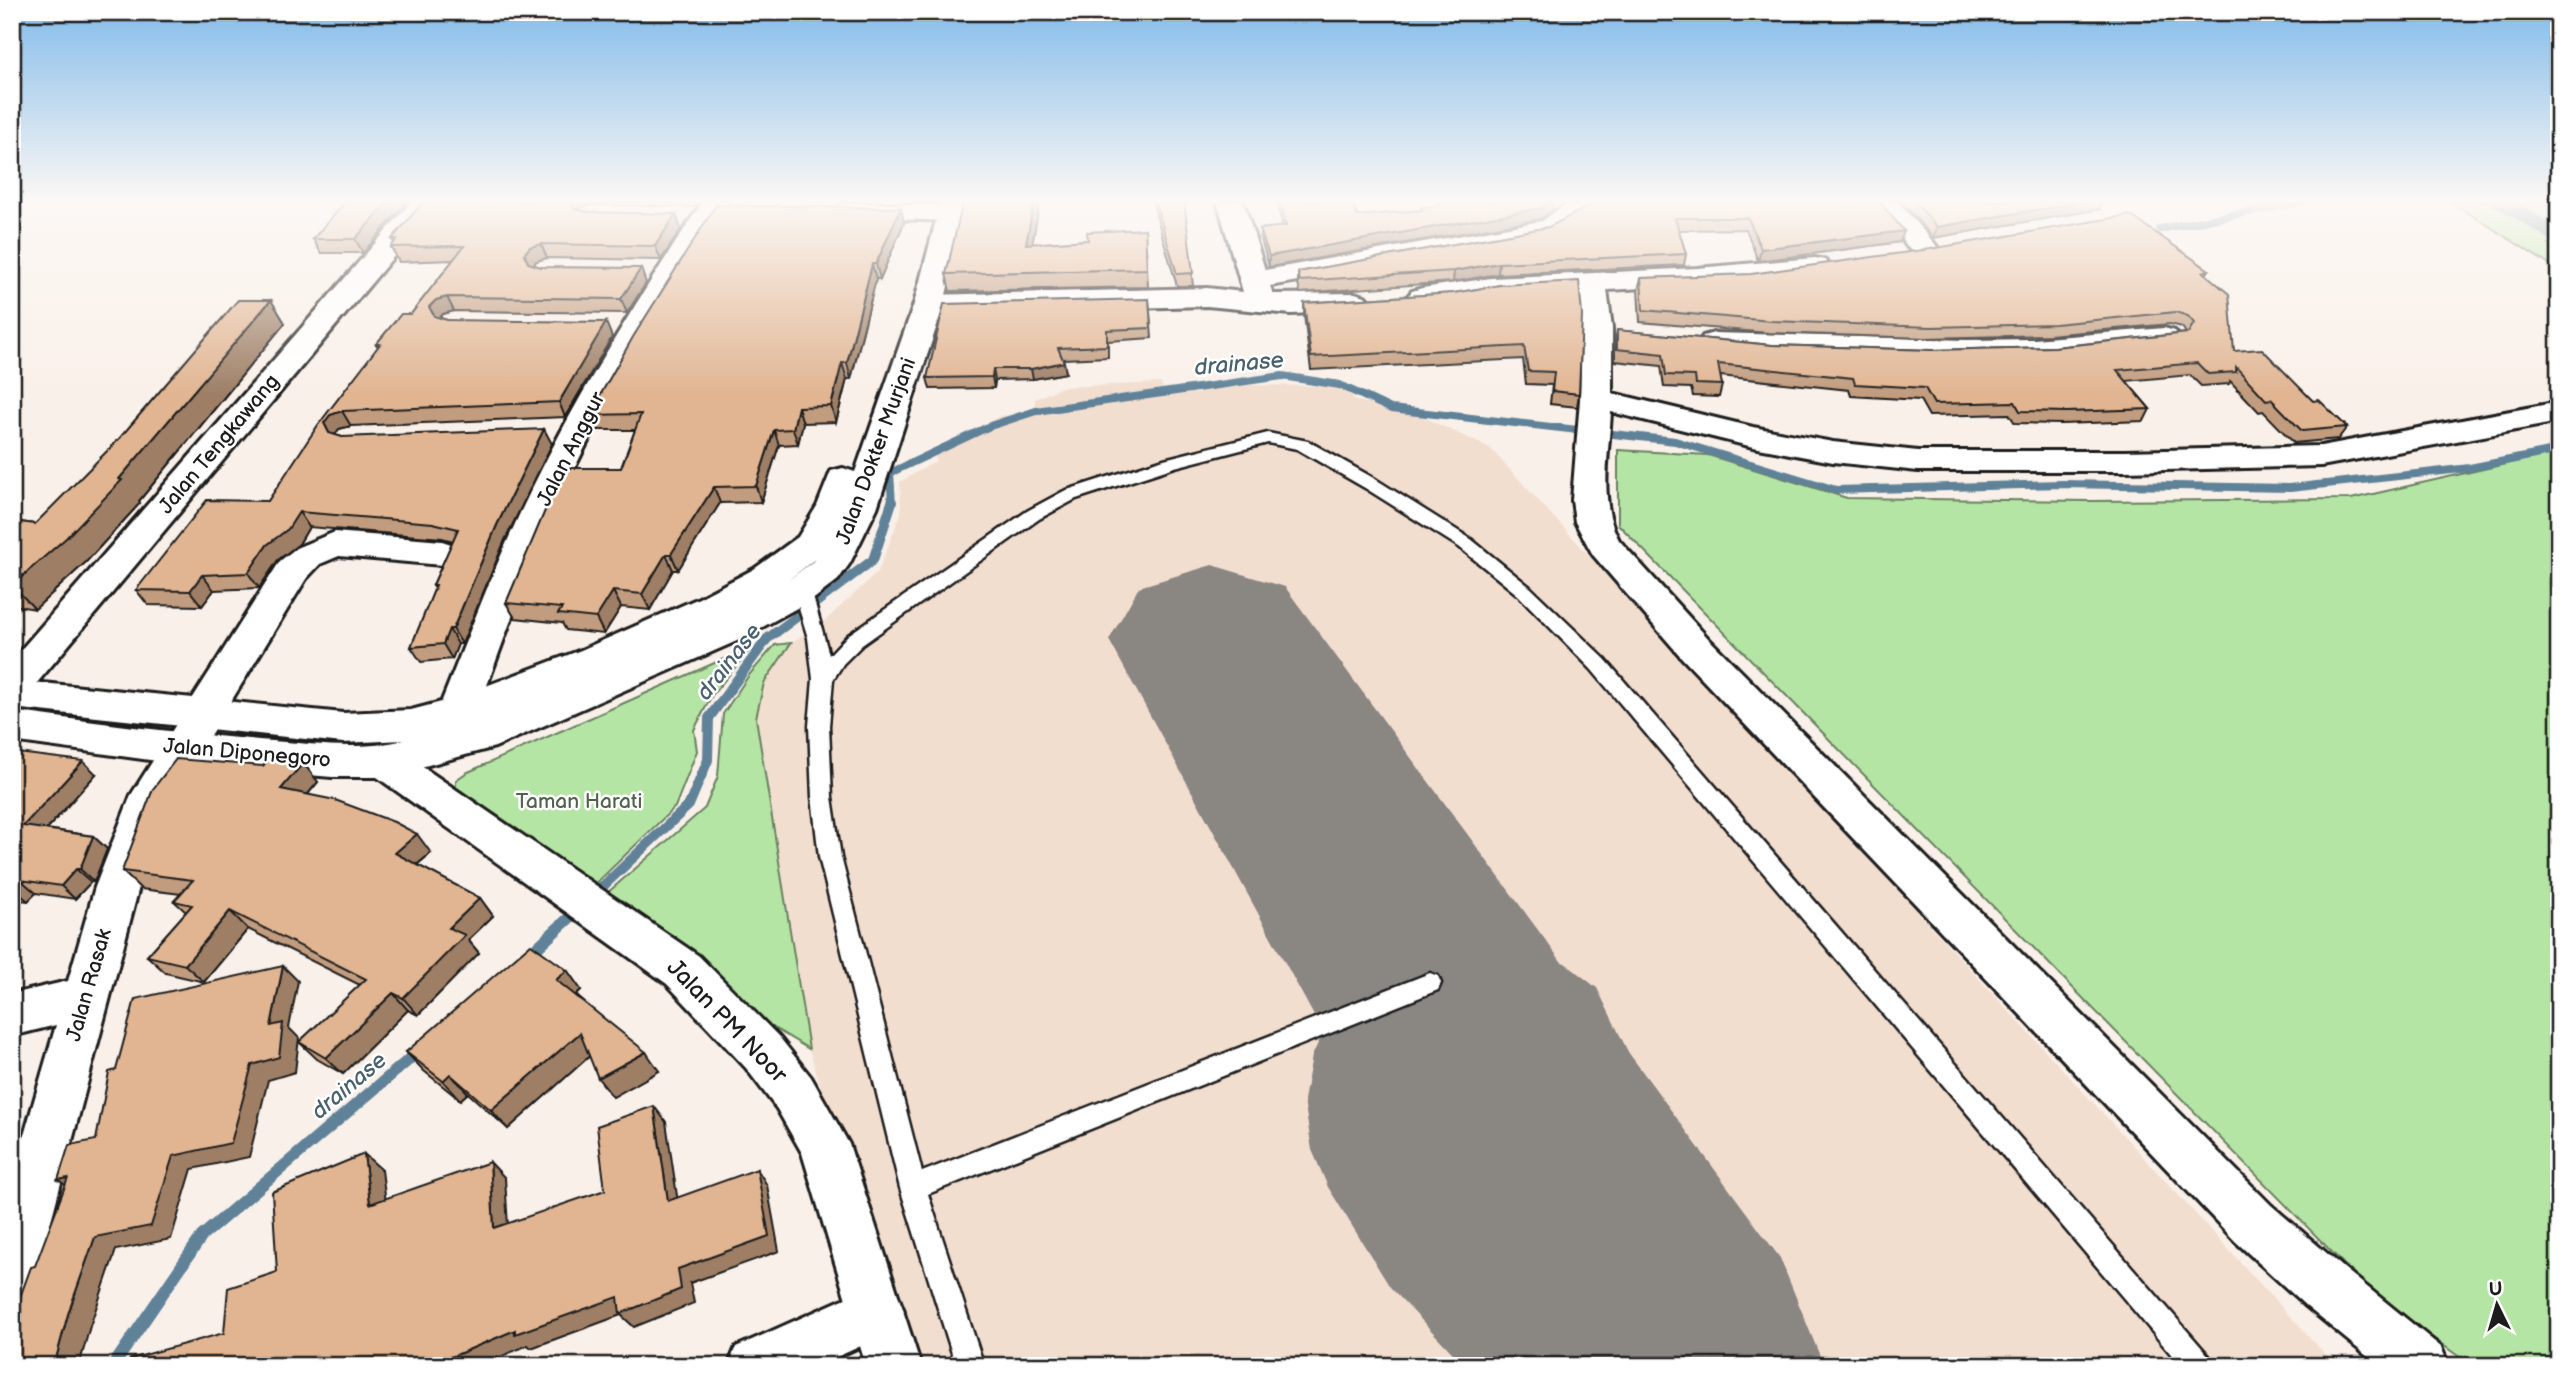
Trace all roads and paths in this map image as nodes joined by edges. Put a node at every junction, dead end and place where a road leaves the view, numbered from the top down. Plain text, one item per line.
1 (372, 265) edge
2 (666, 265) edge
3 (914, 265) edge
4 (933, 265) edge
5 (1249, 265) edge
6 (1514, 265) edge
7 (1553, 265) edge
8 (1570, 265) edge
9 (1589, 265) edge
10 (1817, 265) edge
11 (1256, 291) junction
12 (929, 304) junction
13 (2170, 337) edge
14 (1682, 340) edge
15 (885, 397) junction
16 (2559, 412) edge
17 (1594, 420) junction
18 (579, 430) junction
19 (541, 432) edge
20 (847, 507) junction
21 (442, 553) dead end
22 (802, 589) junction
23 (823, 679) junction
24 (12, 686) edge
25 (12, 694) edge
26 (469, 724) junction
27 (12, 726) edge
28 (191, 731) junction
29 (384, 761) junction
30 (1430, 983) dead end
31 (85, 998) junction
32 (12, 1015) edge
33 (913, 1188) junction
34 (12, 1270) edge
35 (877, 1311) junction
36 (755, 1366) edge
37 (894, 1366) edge
38 (970, 1366) edge
39 (2199, 1366) edge
40 (2422, 1366) edge

1 - 24 street, Jalan Tengkawang
2 - 18 street, Jalan Anggur
3 - 15 street, Jalan Dokter Murjani
4 - 12 street, Jalan Dokter Murjani
5 - 11 street
6 - 11 street
7 - 11 street
8 - 17 street
9 - 10 street
11 - 12 street
12 - 15 street, Jalan Dokter Murjani
13 - 14 street
15 - 20 street, Jalan Dokter Murjani
16 - 17 street
17 - 40 street
18 - 19 street
18 - 26 street, Jalan Anggur
20 - 22 street, Jalan Dokter Murjani
20 - 26 street, Jalan Dokter Murjani
21 - 28 street, Jalan Rasak
22 - 23 lane
22 - 26 street, Jalan Dokter Murjani
23 - 33 lane
23 - 39 lane
25 - 28 street, Jalan Diponegoro
26 - 28 street, Jalan Diponegoro
26 - 29 street, Jalan Diponegoro
27 - 28 street, Jalan Diponegoro
28 - 29 street, Jalan Diponegoro
28 - 31 street, Jalan Rasak
29 - 35 street, Jalan PM Noor
30 - 33 lane
31 - 32 street
31 - 34 street, Jalan Rasak
33 - 38 lane
35 - 36 street
35 - 37 street, Jalan PM Noor

